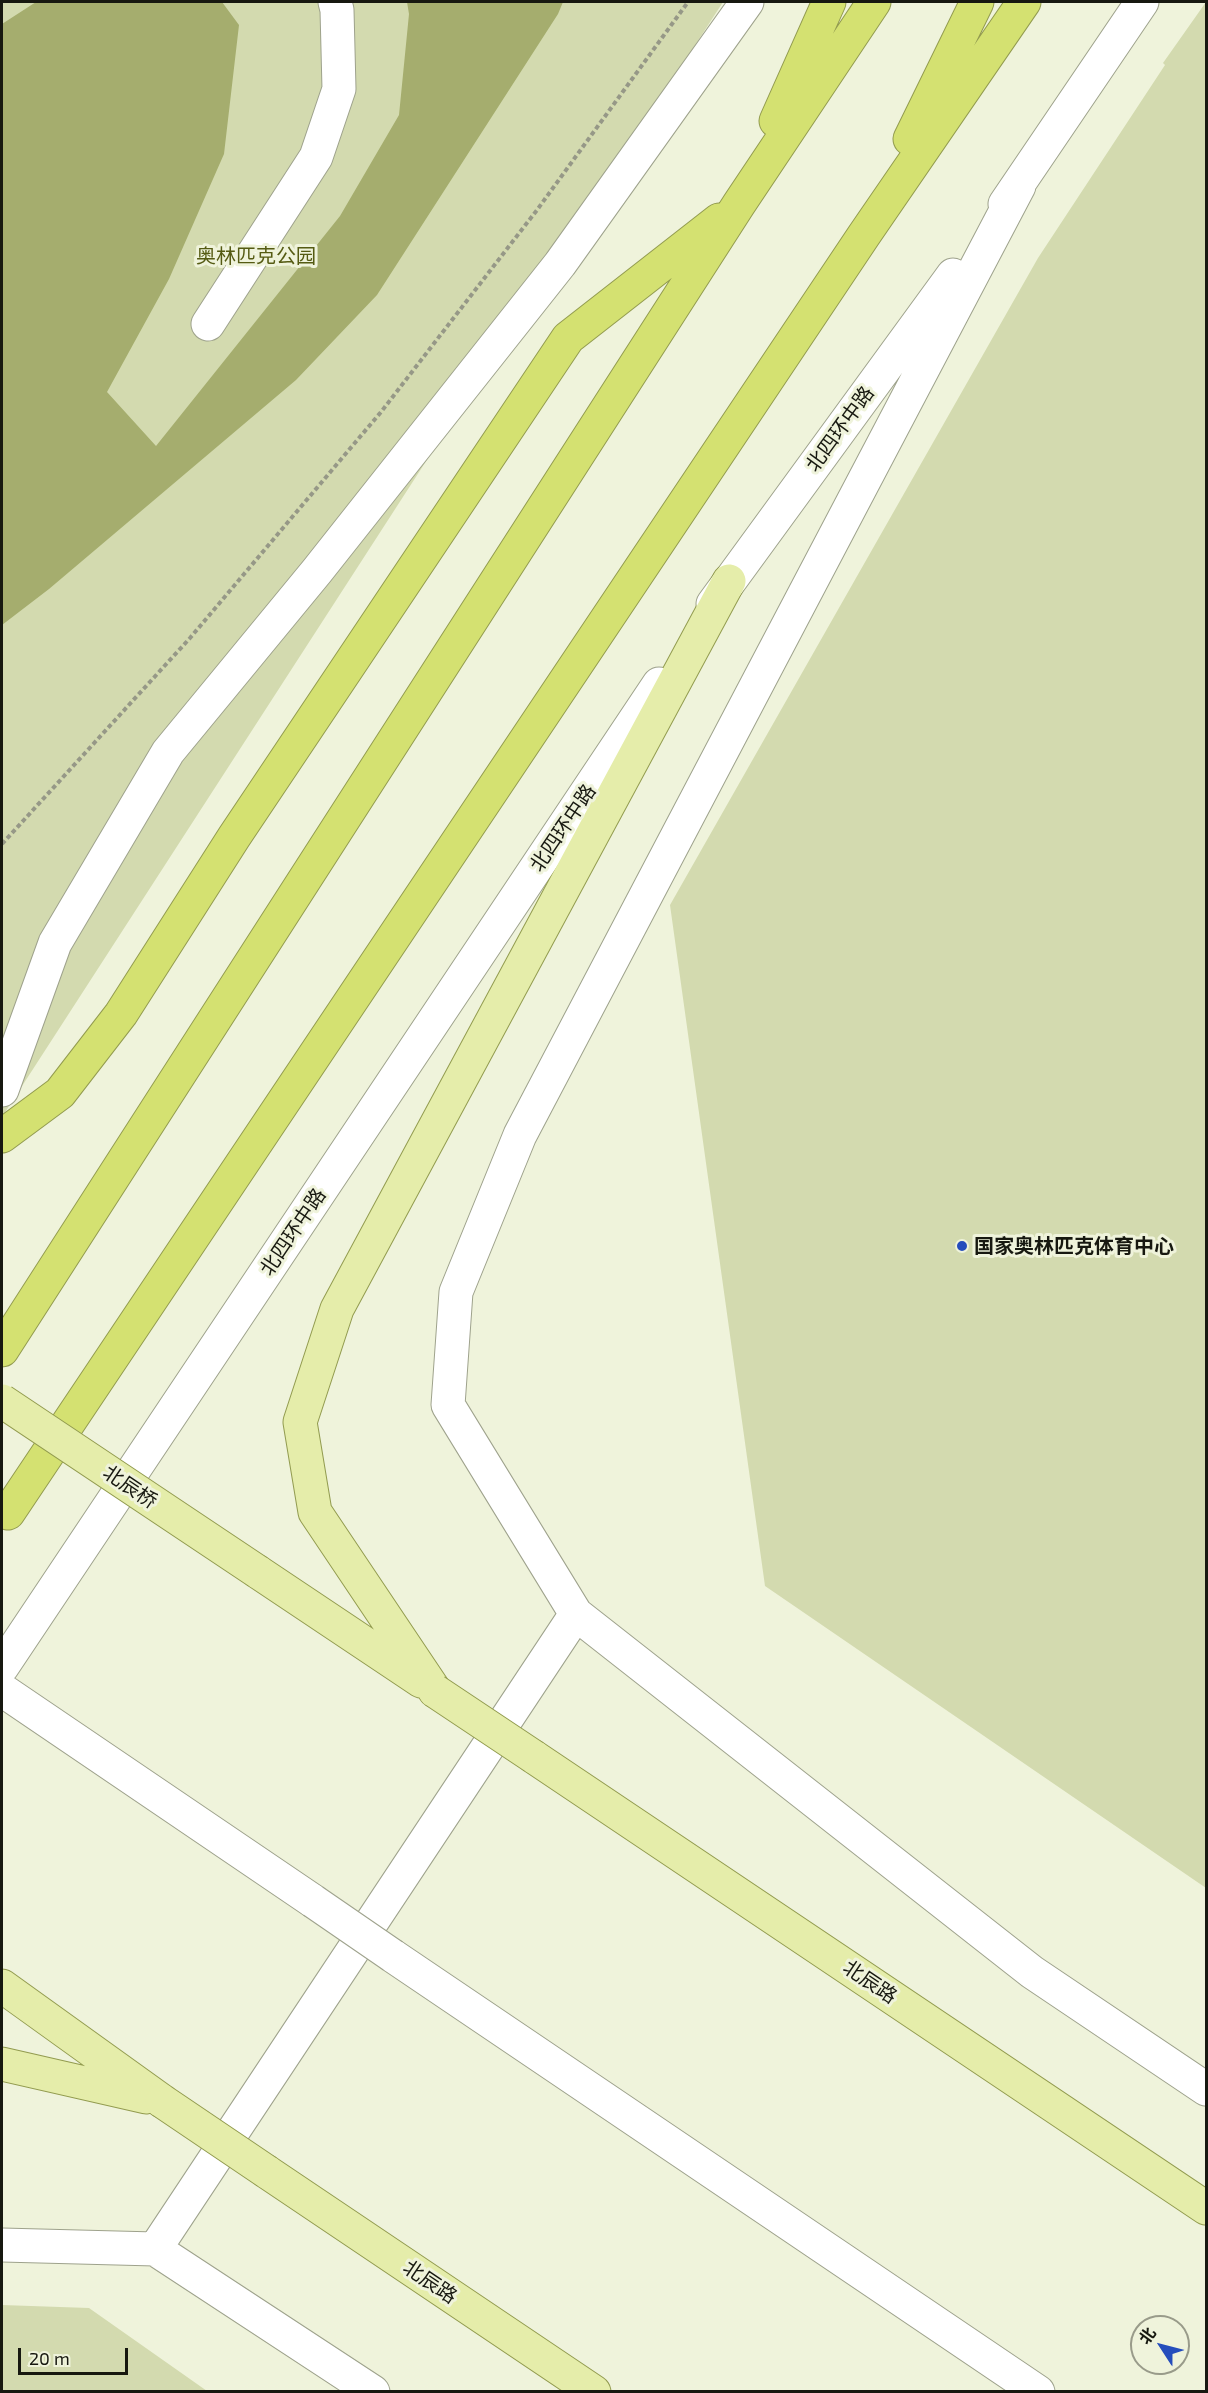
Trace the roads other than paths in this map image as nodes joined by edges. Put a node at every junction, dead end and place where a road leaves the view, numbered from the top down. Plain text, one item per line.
1 (335, 2) edge
2 (747, 2) edge
3 (829, 2) edge
4 (874, 2) edge
5 (977, 2) edge
6 (1024, 2) edge
7 (1142, 2) edge
8 (1019, 186) junction
9 (739, 204) junction
10 (864, 235) junction
11 (208, 324) dead end
12 (729, 581) junction
13 (2, 1090) edge
14 (2, 1136) edge
15 (2, 1350) edge
16 (2, 1401) edge
17 (8, 1513) dead end
18 (576, 1614) junction
19 (2, 1667) edge
20 (2, 1690) edge
21 (435, 1690) junction
22 (2, 1986) edge
23 (2, 2064) edge
24 (1206, 2089) edge
25 (162, 2101) junction
26 (1206, 2208) edge
27 (2, 2245) edge
28 (155, 2250) junction
29 (373, 2391) edge
30 (594, 2391) edge
31 (1038, 2391) edge

1 - 11 street
2 - 13 street
3 - 9 highway
4 - 9 highway
5 - 10 highway
6 - 10 highway
7 - 8 street, 北四环中路
8 - 12 street, 北四环中路
8 - 18 street
9 - 14 highway
9 - 15 highway
10 - 17 highway
12 - 19 street, 北四环中路
12 - 21 main road
16 - 21 main road, 北辰桥, bridge
18 - 24 street
18 - 28 street
20 - 31 street, bridge
21 - 26 main road, 北辰路, bridge
22 - 25 main road, 北辰路
23 - 25 main road
25 - 30 main road, 北辰路, bridge
27 - 28 street
28 - 29 street

